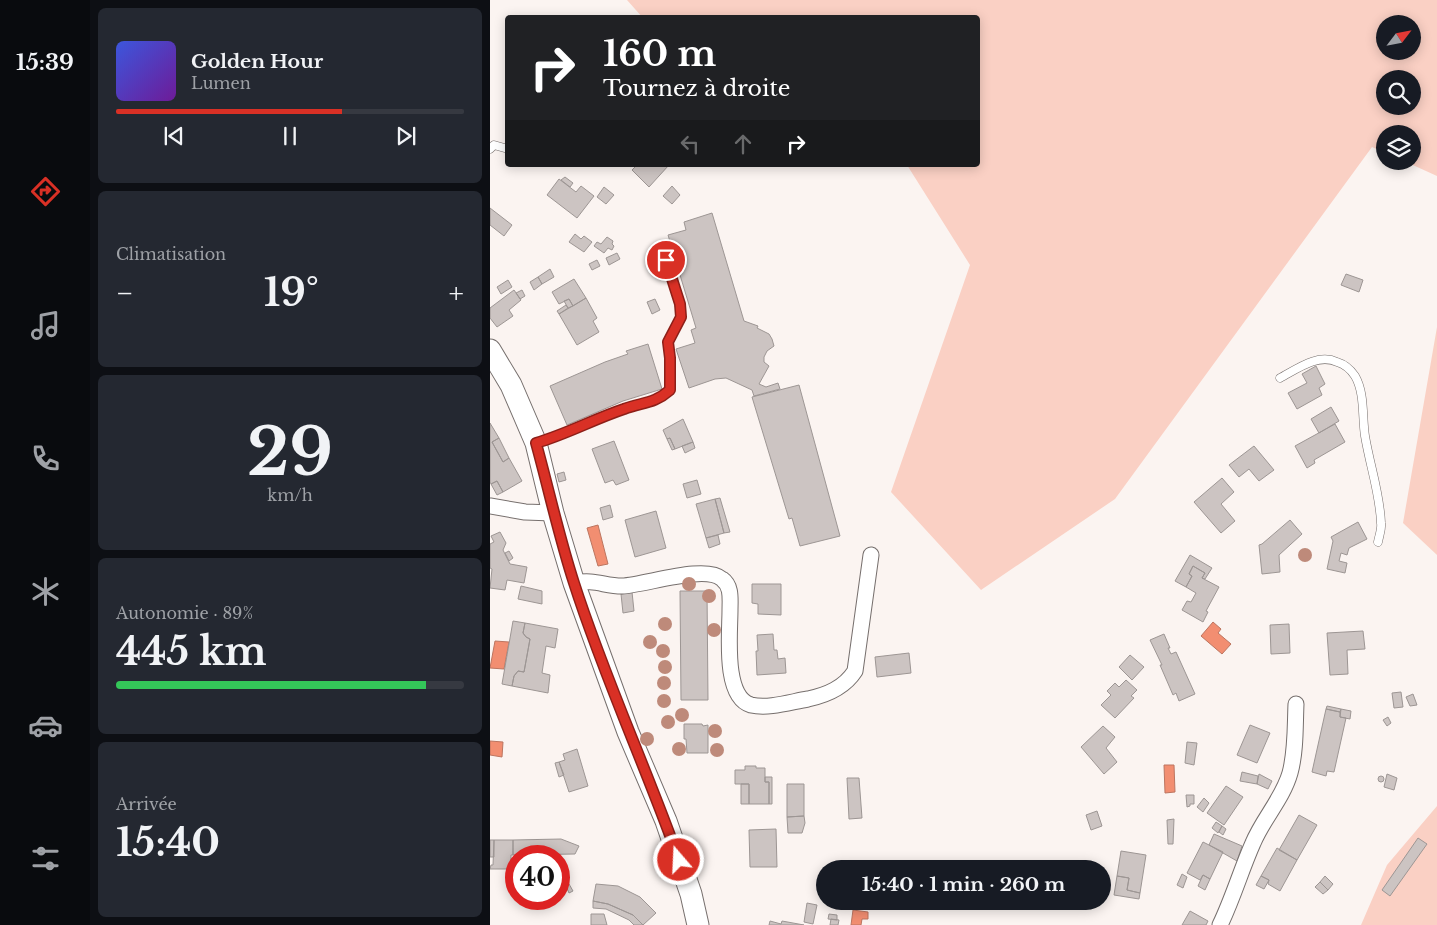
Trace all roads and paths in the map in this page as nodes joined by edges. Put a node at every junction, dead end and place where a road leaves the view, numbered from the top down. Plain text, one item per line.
1 (505, 148) edge
2 (490, 149) edge
3 (666, 260) dead end
4 (490, 350) edge
5 (1280, 378) dead end
6 (536, 443) junction
7 (490, 506) edge
8 (553, 513) junction
9 (1378, 542) dead end
10 (871, 555) dead end
11 (574, 583) junction
12 (1296, 704) dead end
13 (698, 925) edge
14 (1220, 925) edge

1 - 2 lane
3 - 6 lane
4 - 6 street
5 - 9 lane
6 - 8 street
7 - 8 street
8 - 11 street
10 - 11 street
11 - 13 street
12 - 14 street

